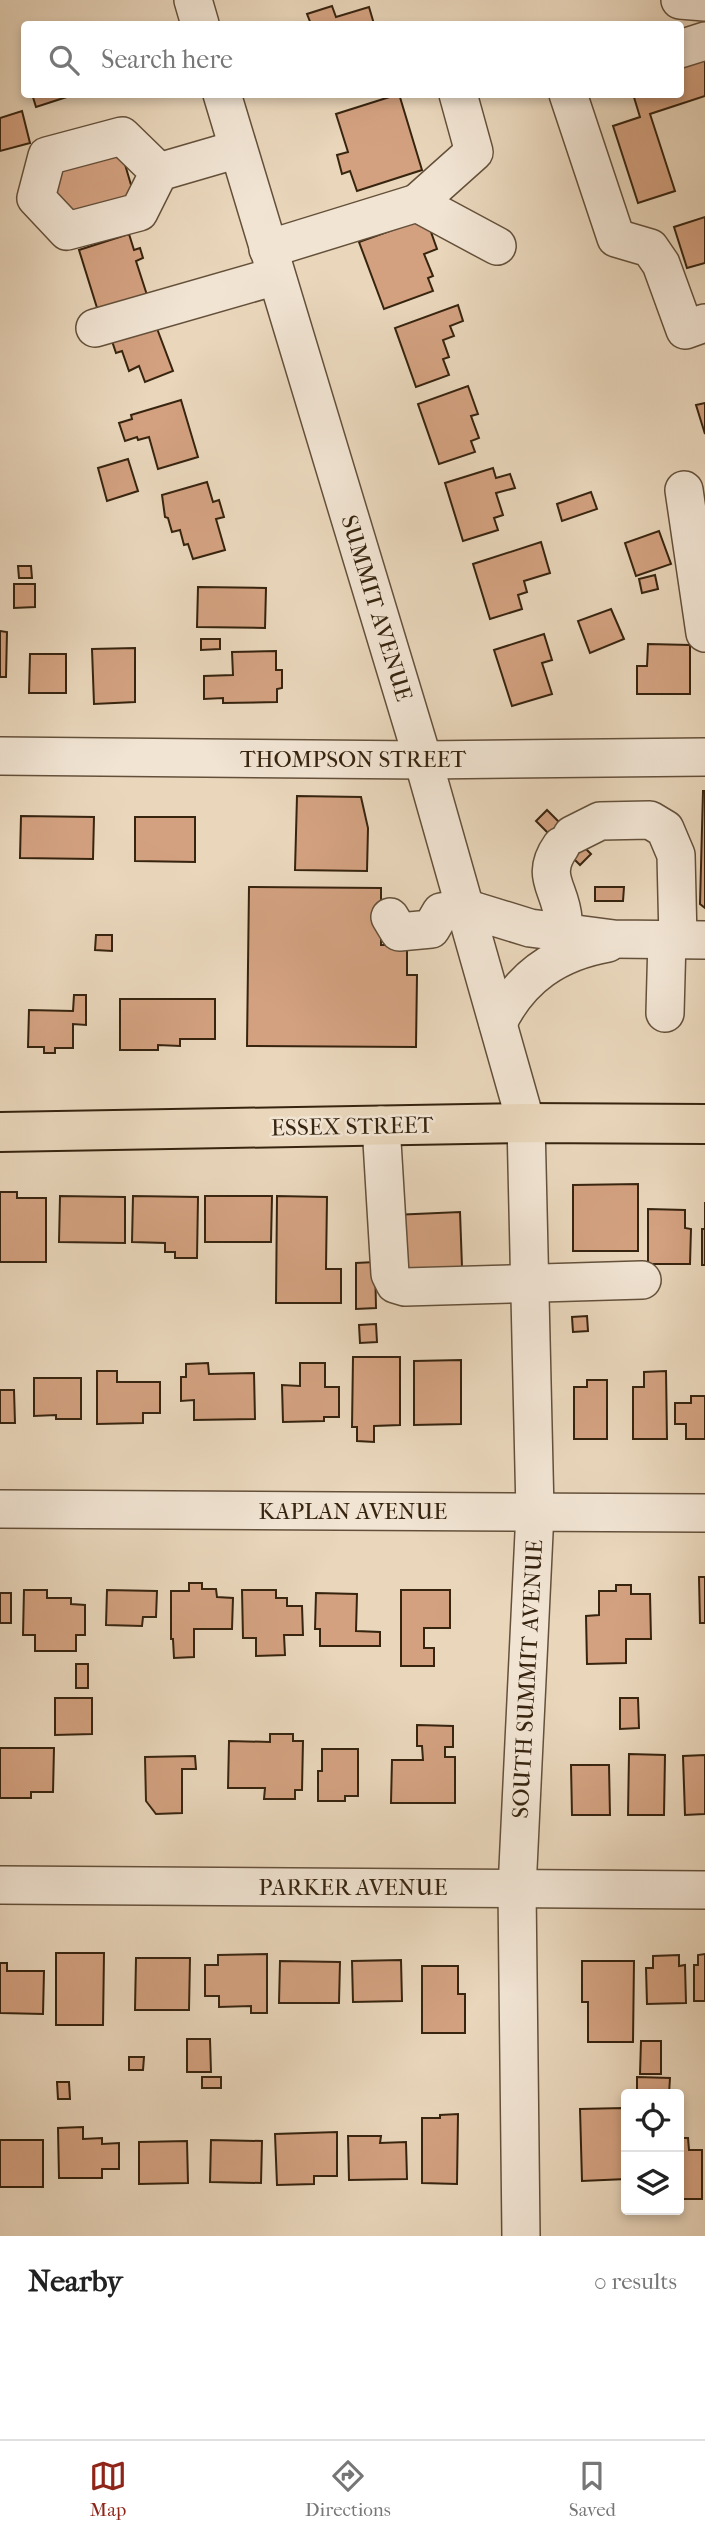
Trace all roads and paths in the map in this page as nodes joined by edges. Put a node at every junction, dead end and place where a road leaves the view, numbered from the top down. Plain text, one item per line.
1 (193, 0) edge
2 (680, 0) edge
3 (705, 2) edge
4 (199, 21) edge
5 (705, 41) edge
6 (684, 48) edge
7 (223, 98) edge
8 (459, 98) edge
9 (569, 98) edge
10 (238, 149) junction
11 (159, 172) dead end
12 (417, 203) junction
13 (497, 246) dead end
14 (272, 263) junction
15 (705, 323) edge
16 (95, 328) dead end
17 (684, 491) dead end
18 (705, 633) edge
19 (0, 756) edge
20 (705, 757) edge
21 (423, 760) junction
22 (453, 910) junction
23 (385, 917) dead end
24 (549, 931) junction
25 (660, 939) edge
26 (665, 1013) dead end
27 (498, 1023) junction
28 (526, 1123) junction
29 (705, 1124) edge
30 (381, 1125) junction
31 (0, 1132) edge
32 (642, 1280) dead end
33 (529, 1283) junction
34 (0, 1509) edge
35 (535, 1512) junction
36 (705, 1514) edge
37 (0, 1885) edge
38 (517, 1889) junction
39 (705, 1890) edge
40 (521, 2236) edge

1 - 4 street
2 - 3 street
5 - 6 street
7 - 10 street, SUMMIT AVENUE
8 - 12 street
9 - 15 street
10 - 11 street
10 - 14 street, SUMMIT AVENUE
12 - 13 street
12 - 14 street
14 - 16 street
14 - 21 street, SUMMIT AVENUE
17 - 18 street
19 - 21 street, THOMPSON STREET
20 - 21 street, THOMPSON STREET
21 - 22 street, SUMMIT AVENUE
22 - 23 street
22 - 24 street
22 - 27 street, SUMMIT AVENUE
24 - 25 street
24 - 25 street
25 - 26 street
25 - 27 street
27 - 28 street, SUMMIT AVENUE
28 - 29 main road, ESSEX STREET
28 - 30 main road, ESSEX STREET
28 - 33 street, SOUTH SUMMIT AVENUE
30 - 31 main road, ESSEX STREET
30 - 33 street
32 - 33 street
33 - 35 street, SOUTH SUMMIT AVENUE
34 - 35 street, KAPLAN AVENUE
35 - 36 street, KAPLAN AVENUE
35 - 38 street, SOUTH SUMMIT AVENUE
37 - 38 street, PARKER AVENUE
38 - 39 street, PARKER AVENUE
38 - 40 street, SOUTH SUMMIT AVENUE

